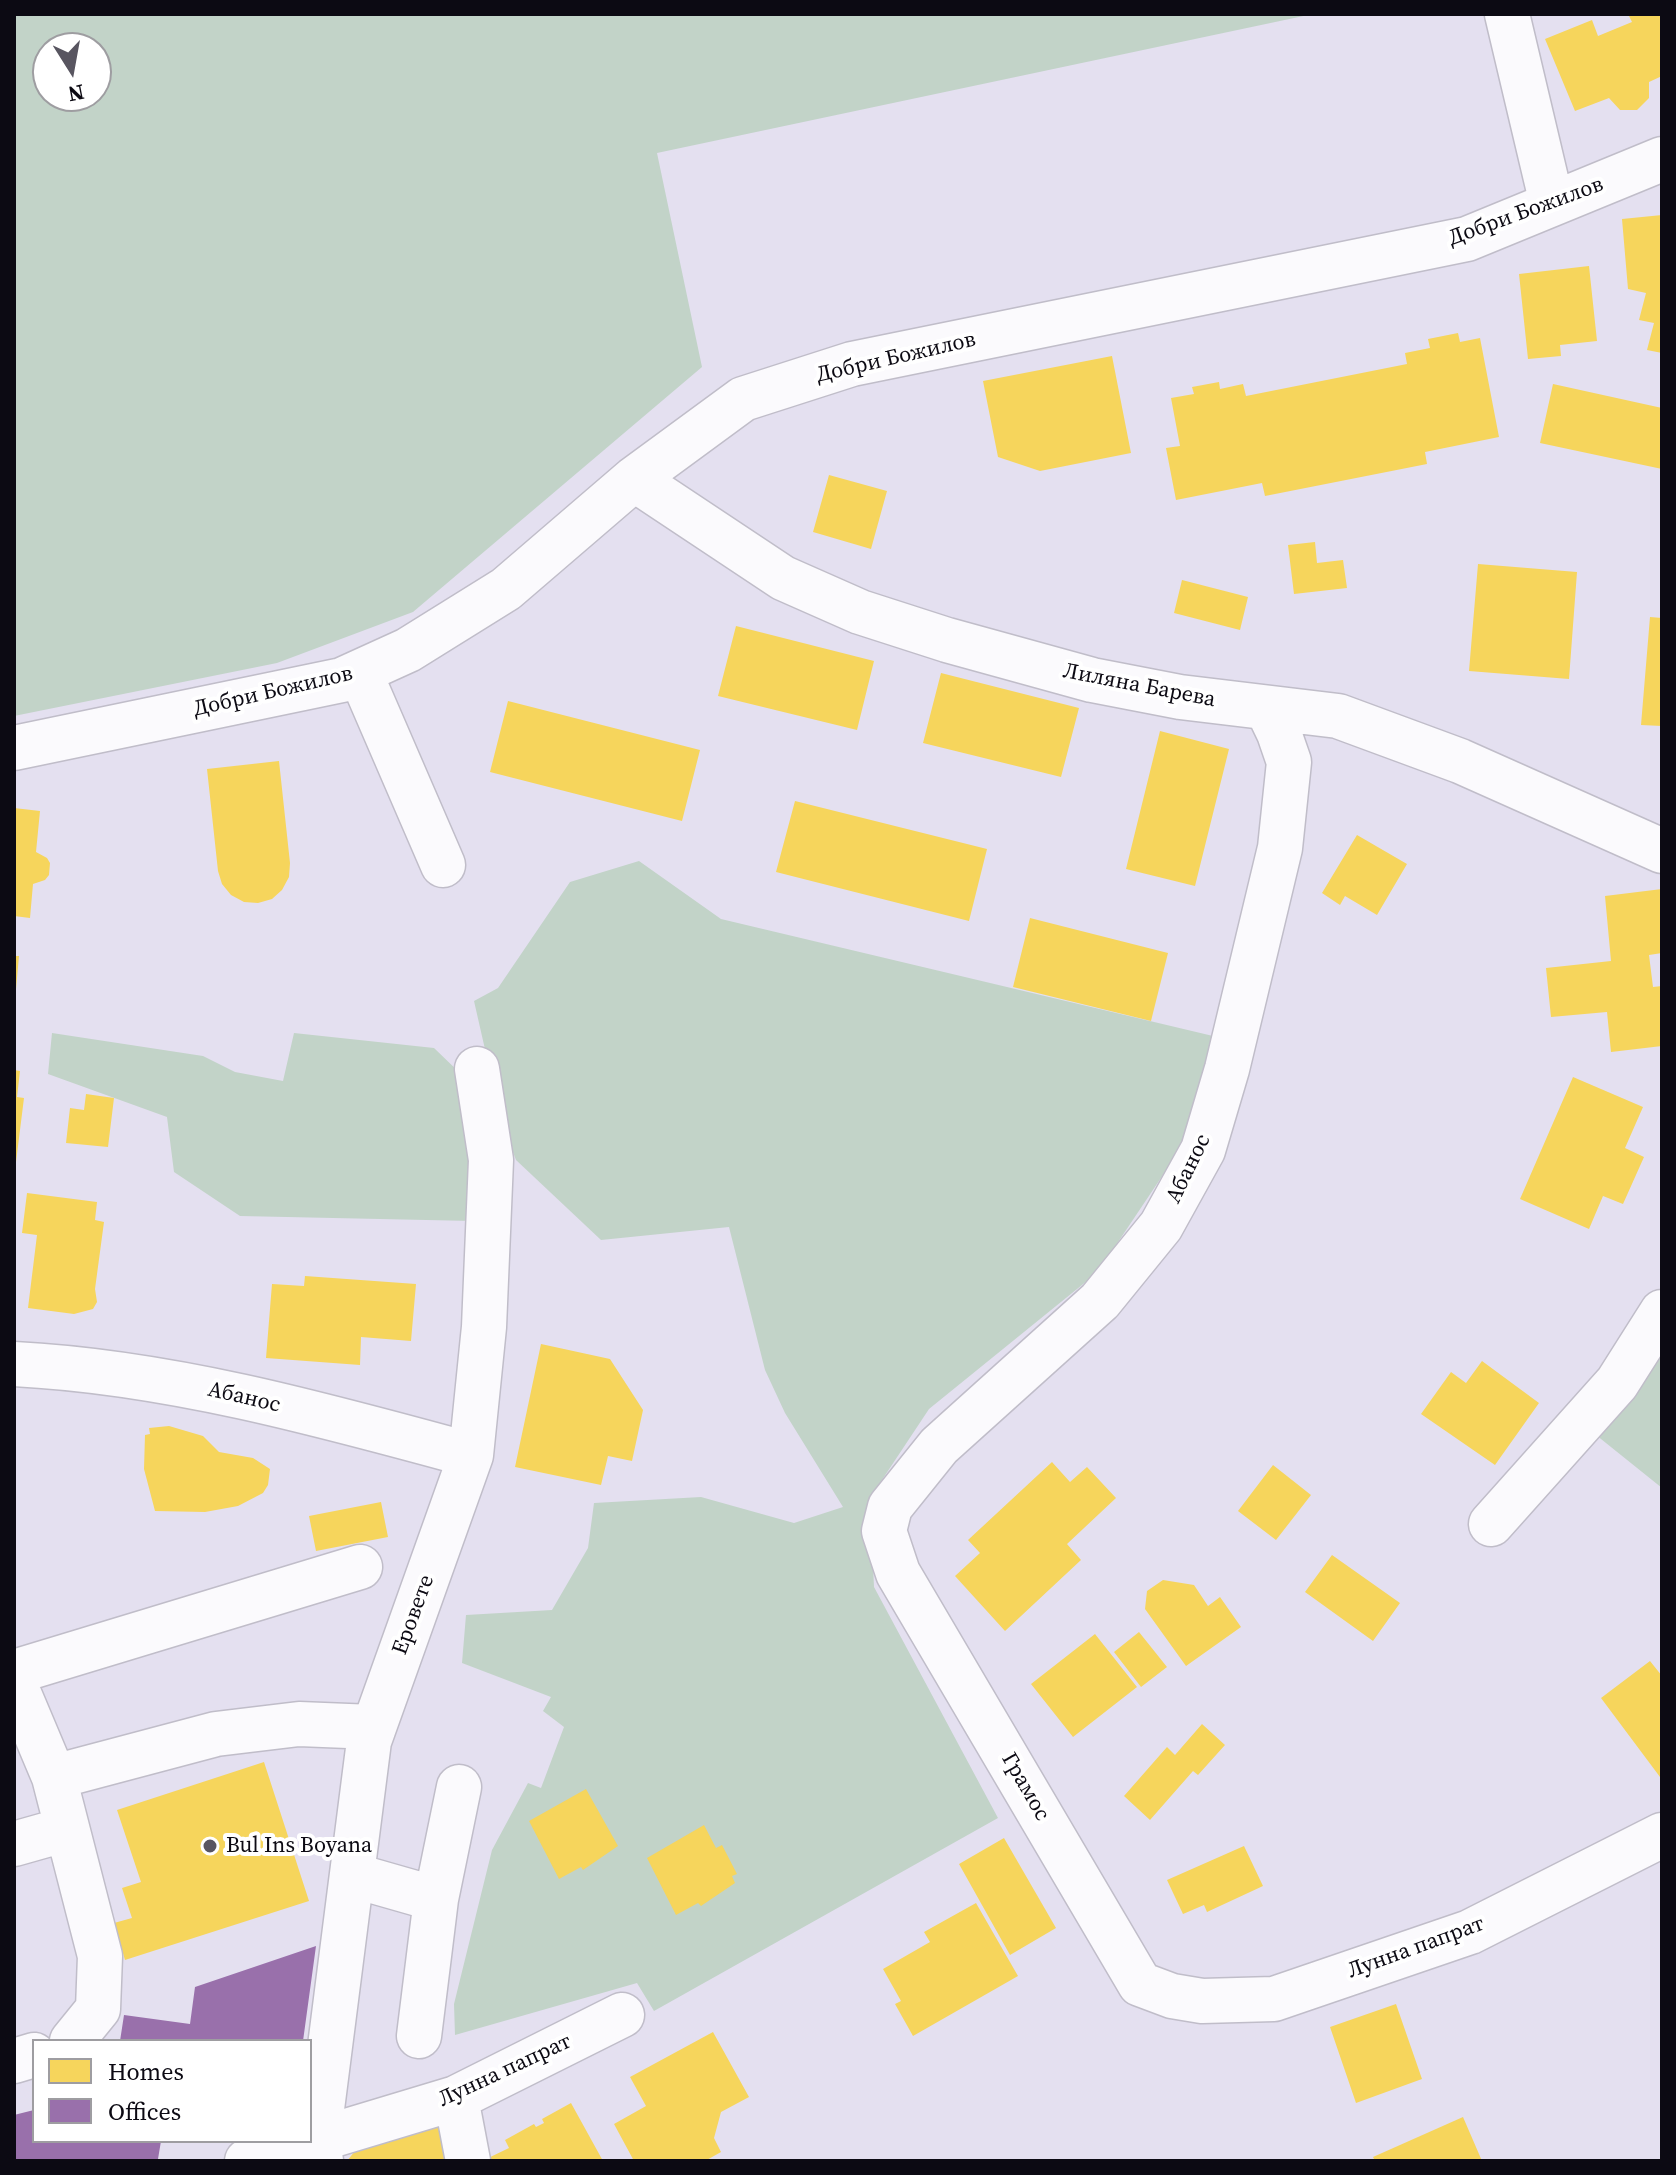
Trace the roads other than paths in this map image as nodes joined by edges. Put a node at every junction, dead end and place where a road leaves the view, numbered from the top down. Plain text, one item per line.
1 (1507, 14) edge
2 (1662, 159) edge
3 (1552, 204) junction
4 (634, 479) junction
5 (360, 673) junction
6 (1267, 708) junction
7 (14, 748) edge
8 (1662, 851) edge
9 (443, 865) dead end
10 (477, 1069) dead end
11 (1662, 1312) edge
12 (14, 1364) edge
13 (471, 1455) junction
14 (1491, 1524) dead end
15 (884, 1531) joint
16 (360, 1567) dead end
17 (14, 1672) edge
18 (14, 1682) edge
19 (373, 1727) junction
20 (54, 1777) junction
21 (459, 1787) dead end
22 (67, 1829) junction
23 (1662, 1835) edge
24 (14, 1844) edge
25 (352, 1875) junction
26 (436, 1899) junction
27 (1202, 2001) joint
28 (622, 2015) dead end
29 (419, 2036) dead end
30 (74, 2039) edge
31 (456, 2098) junction
32 (319, 2150) edge
33 (247, 2161) edge
34 (468, 2161) edge

1 - 3 street
2 - 3 street, Добри Божилов
3 - 4 street, Добри Божилов
4 - 5 street, Добри Божилов
4 - 6 street, Лиляна Барева
5 - 7 street, Добри Божилов
5 - 9 street
6 - 8 street, Лиляна Барева
6 - 15 street, Абанос
10 - 13 street, Еровете
11 - 14 street
12 - 13 street, Абанос
13 - 19 street, Еровете
15 - 27 street, Грамос
16 - 17 street
18 - 20 street
19 - 20 street
19 - 25 street, Еровете
20 - 22 street
21 - 26 street
22 - 24 street
22 - 30 street
23 - 27 street, Лунна папрат
25 - 26 street
25 - 32 street, Еровете
26 - 29 street
28 - 31 street, Лунна папрат
31 - 32 street, Лунна папрат
31 - 34 street
32 - 33 street, Лунна папрат

